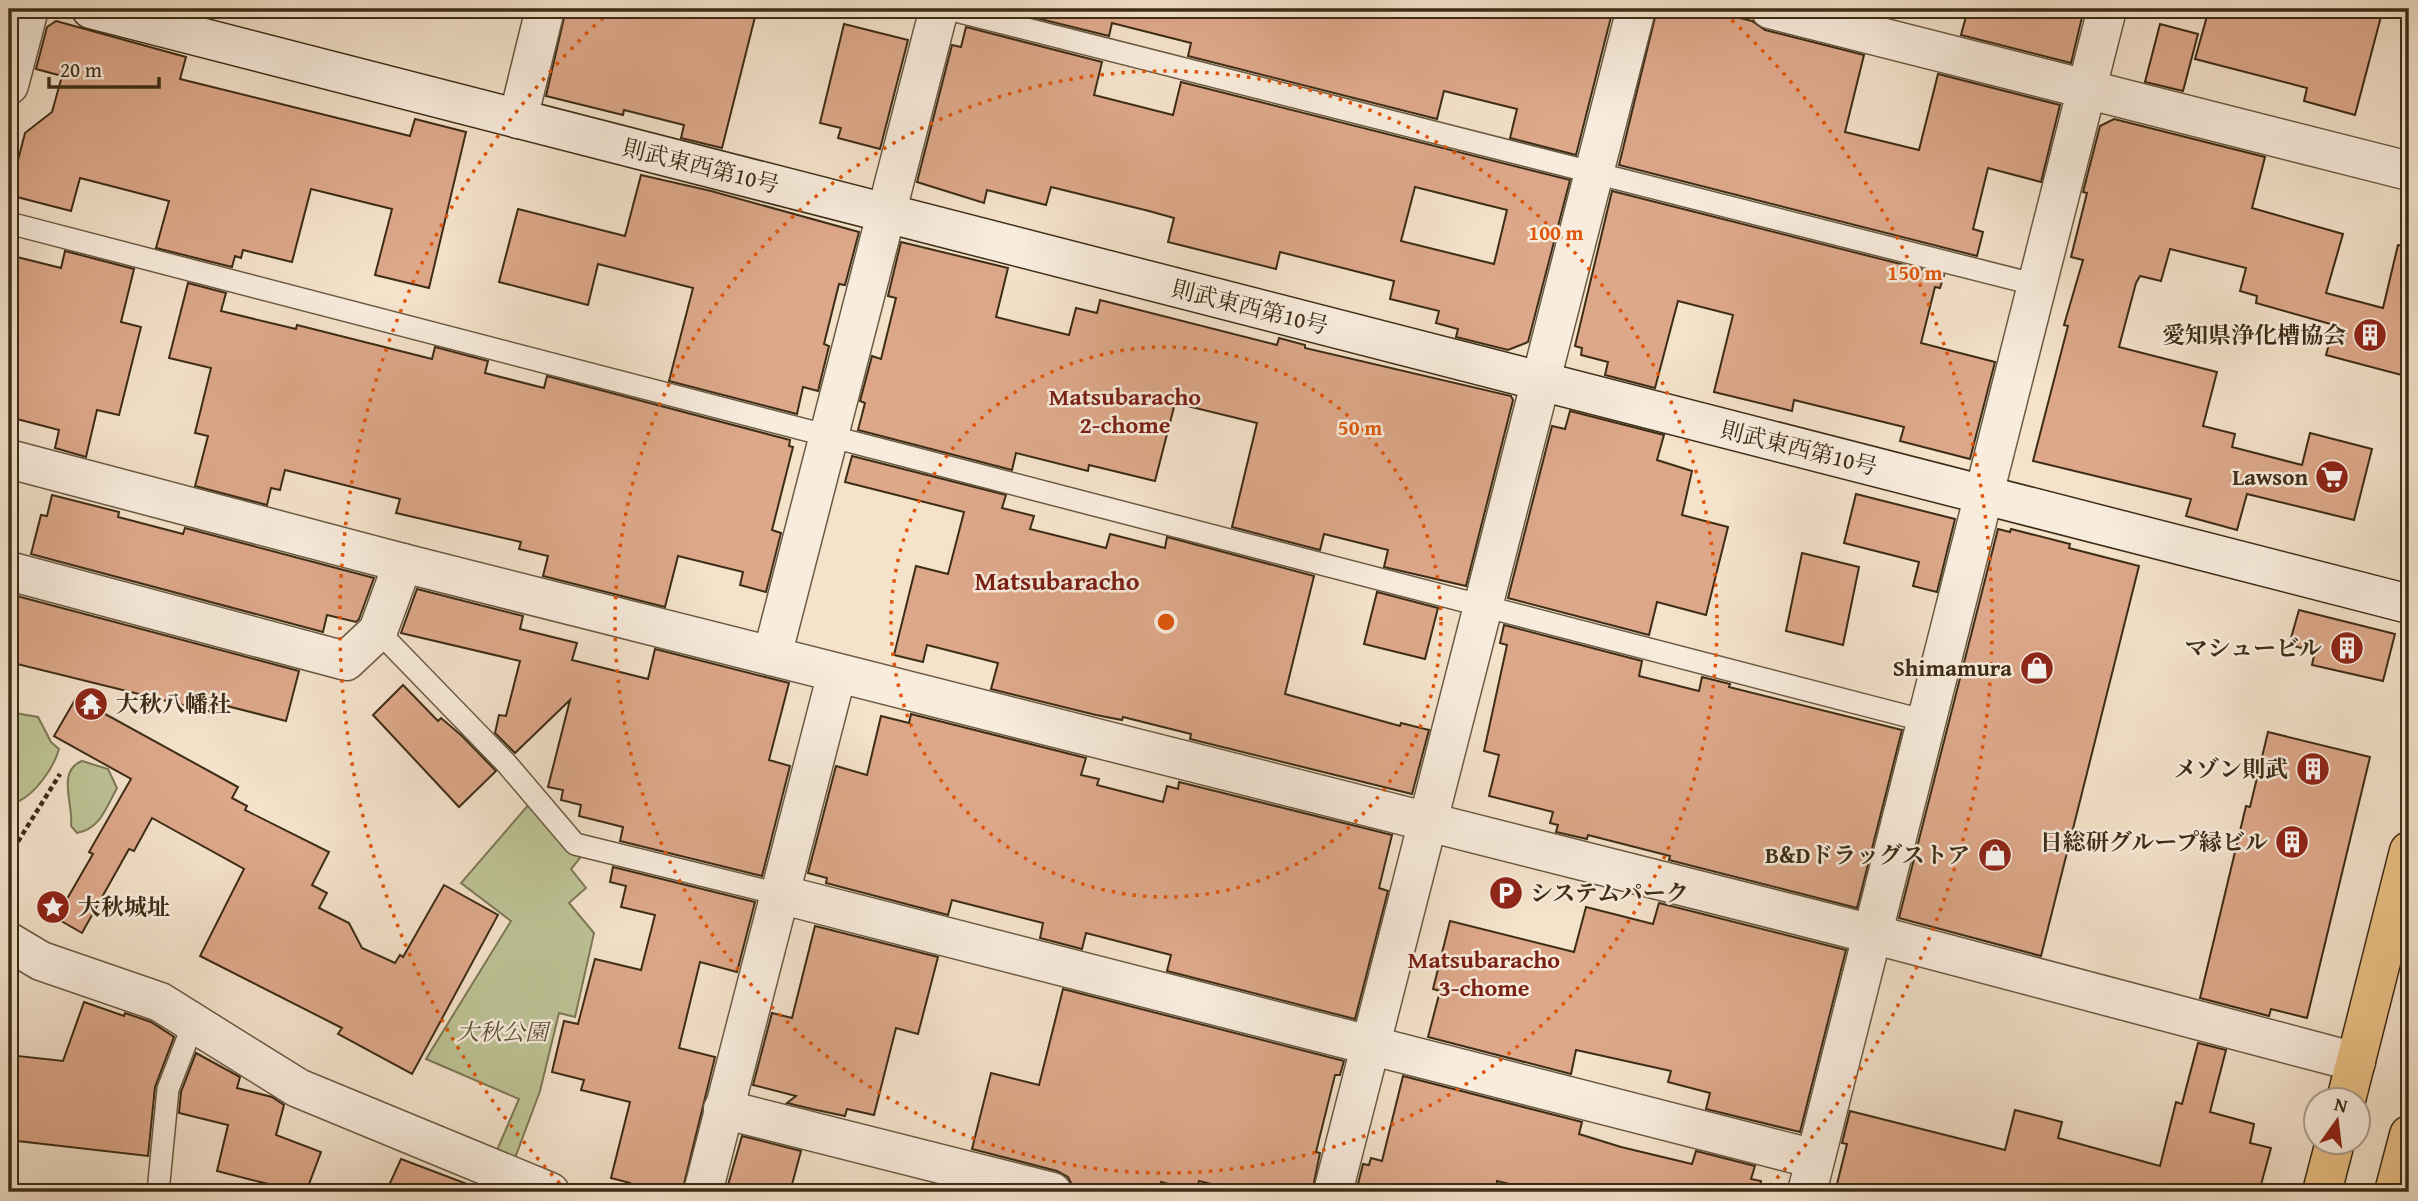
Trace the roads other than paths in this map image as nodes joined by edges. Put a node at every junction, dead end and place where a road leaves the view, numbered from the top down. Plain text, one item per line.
1 (29, 9) edge
2 (92, 9) edge
3 (545, 9) edge
4 (939, 9) edge
5 (948, 9) edge
6 (1636, 9) edge
7 (1770, 9) edge
8 (2107, 9) edge
9 (9, 85) edge
10 (2087, 89) junction
11 (518, 119) junction
12 (2409, 171) edge
13 (1594, 173) junction
14 (886, 214) junction
15 (9, 223) edge
16 (2037, 285) junction
17 (1540, 382) junction
18 (828, 438) junction
19 (9, 459) edge
20 (1983, 495) junction
21 (403, 563) junction
22 (9, 570) edge
23 (2409, 604) edge
24 (1483, 606) junction
25 (378, 631) junction
26 (772, 656) junction
27 (837, 673) junction
28 (1926, 721) junction
29 (1427, 822) junction
30 (2409, 851) edge
31 (779, 894) junction
32 (1872, 934) junction
33 (9, 942) edge
34 (194, 1022) junction
35 (1370, 1044) junction
36 (2356, 1062) junction
37 (2350, 1086) edge
38 (723, 1109) junction
39 (2409, 1135) edge
40 (2331, 1156) edge
41 (1811, 1176) edge
42 (158, 1192) edge
43 (550, 1192) edge
44 (703, 1192) edge
45 (1052, 1192) edge
46 (1333, 1192) edge
47 (2322, 1192) edge
48 (2395, 1192) edge

1 - 9 street
2 - 11 street, 則武東西第10号
3 - 11 street
4 - 14 street
5 - 13 lane
6 - 13 street
7 - 10 street
8 - 10 street
10 - 12 street
10 - 16 street
11 - 14 street, 則武東西第10号
13 - 16 lane
13 - 17 street
14 - 17 street, 則武東西第10号
14 - 18 street
15 - 18 lane
16 - 20 street
17 - 20 street, 則武東西第10号
17 - 24 street
18 - 24 lane
18 - 26 street
19 - 21 street
20 - 23 street, 則武東西第10号
20 - 28 street
21 - 25 street
21 - 26 street
22 - 25 street
24 - 28 lane
24 - 29 street
25 - 31 lane
26 - 27 street
27 - 29 street
27 - 31 street
28 - 32 street
29 - 32 street
29 - 35 street
30 - 36 main road
31 - 35 street
31 - 38 street
32 - 36 street
32 - 41 street
33 - 34 street
34 - 42 lane
34 - 43 street
35 - 41 street
35 - 46 street
36 - 37 main road
38 - 44 street
38 - 45 street
39 - 48 main road
40 - 47 main road

